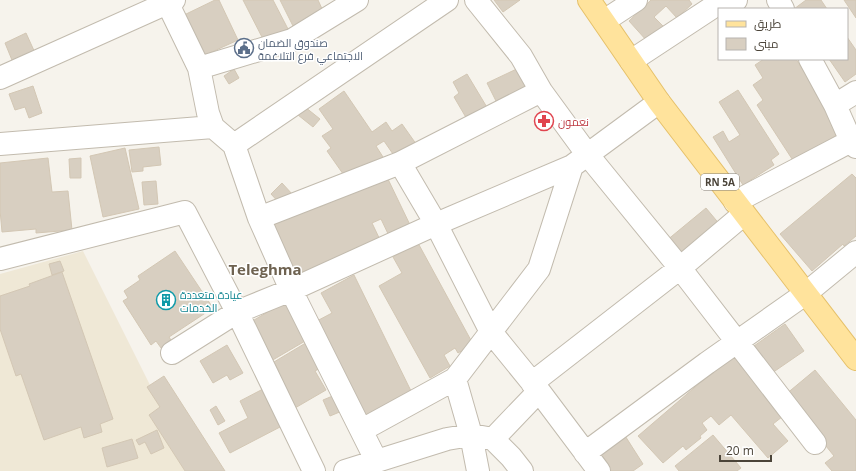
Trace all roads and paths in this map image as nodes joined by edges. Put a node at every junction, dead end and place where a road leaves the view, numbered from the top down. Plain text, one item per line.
1 (357, 0) edge
2 (447, 0) edge
3 (476, 0) edge
4 (589, 0) edge
5 (636, 0) edge
6 (736, 0) edge
7 (169, 1) edge
8 (711, 3) edge
9 (604, 21) junction
10 (811, 60) edge
11 (631, 61) junction
12 (199, 68) junction
13 (0, 78) edge
14 (541, 91) junction
15 (856, 92) edge
16 (659, 102) junction
17 (835, 105) junction
18 (213, 127) junction
19 (0, 144) edge
20 (854, 144) edge
21 (234, 145) junction
22 (579, 160) junction
23 (400, 163) junction
24 (740, 208) junction
25 (259, 218) junction
26 (436, 224) junction
27 (856, 252) edge
28 (0, 259) edge
29 (680, 268) junction
30 (290, 290) junction
31 (805, 294) junction
32 (237, 312) junction
33 (491, 332) junction
34 (738, 342) junction
35 (172, 353) dead end
36 (856, 359) edge
37 (455, 379) junction
38 (535, 387) junction
39 (362, 430) junction
40 (471, 435) junction
41 (493, 439) junction
42 (814, 443) dead end
43 (586, 453) junction
44 (376, 460) junction
45 (314, 471) edge
46 (345, 471) edge
47 (478, 471) edge
48 (522, 471) edge
49 (599, 471) edge

1 - 12 street
2 - 21 street
3 - 14 street
4 - 9 main road, RN 5A
5 - 9 street
6 - 8 street
7 - 12 street
7 - 13 street
8 - 11 street
9 - 11 main road, RN 5A
10 - 17 street
11 - 16 main road, RN 5A
12 - 18 street
14 - 22 street
14 - 23 street
15 - 17 street
16 - 22 street
16 - 24 main road, RN 5A
17 - 20 street
18 - 19 street
18 - 21 street
20 - 24 street
21 - 25 street
22 - 26 street
22 - 29 street
22 - 33 street
23 - 25 street
23 - 26 street
24 - 29 street
24 - 31 main road, RN 5A
25 - 30 street
26 - 30 street
26 - 33 street
27 - 31 street
28 - 32 street
29 - 34 street
29 - 38 street
30 - 32 street
30 - 39 street
31 - 34 street
31 - 36 main road, RN 5A
32 - 35 street
32 - 45 street
33 - 37 street
33 - 38 street
34 - 42 street
34 - 43 street
37 - 39 street
37 - 40 street
38 - 41 street
38 - 43 street
39 - 44 street
40 - 41 street
40 - 44 street
40 - 47 street
41 - 48 street
43 - 49 street
44 - 46 street

